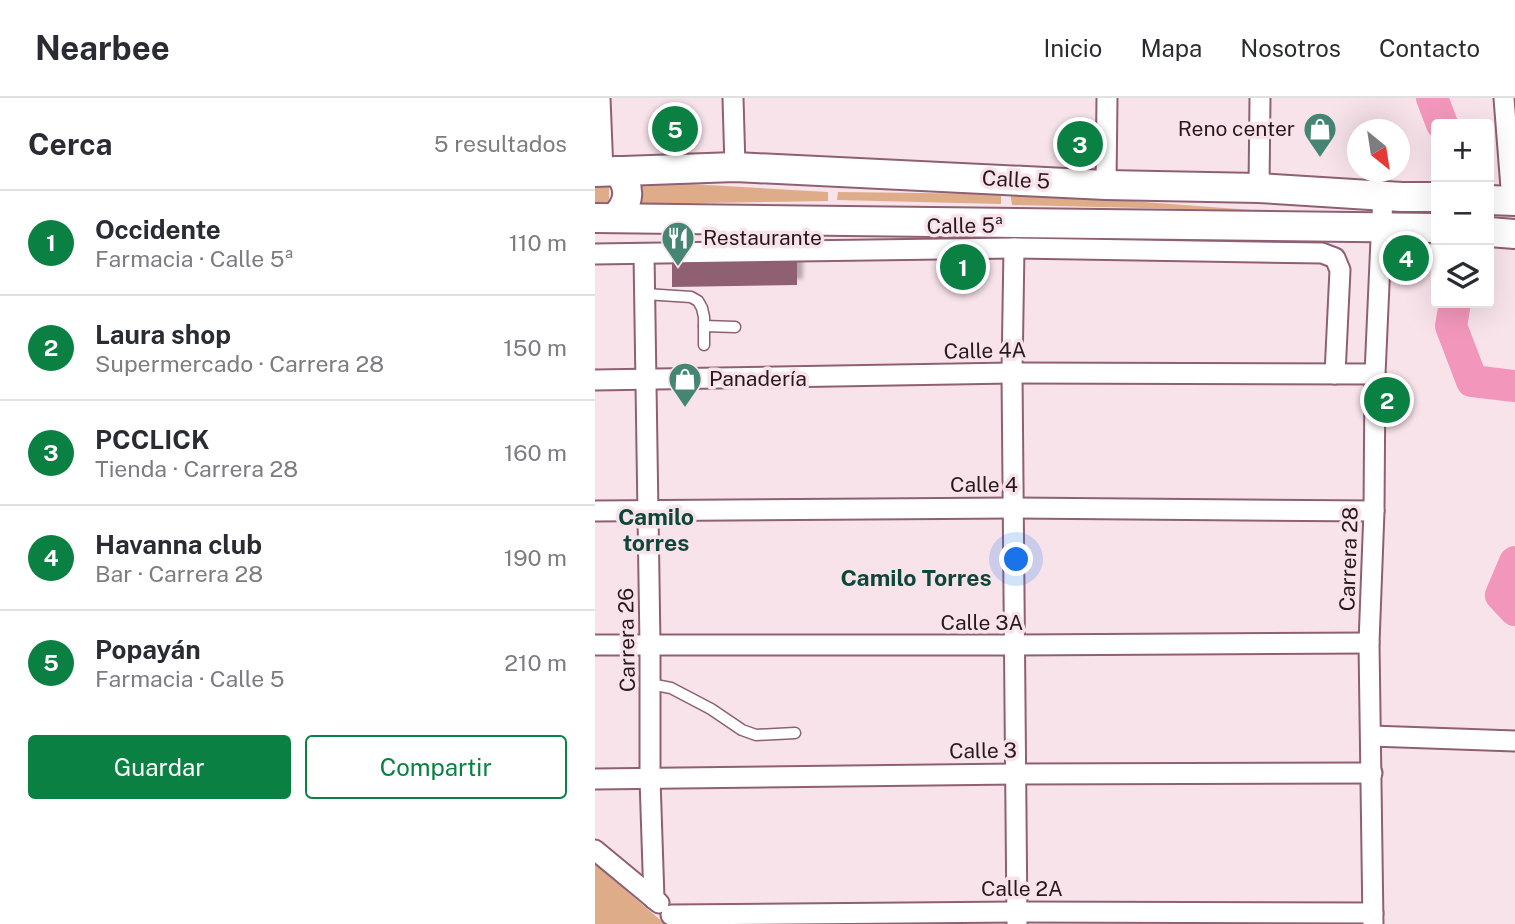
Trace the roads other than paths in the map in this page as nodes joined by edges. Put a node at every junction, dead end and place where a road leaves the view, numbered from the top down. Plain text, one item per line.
1 (600, 98) edge
2 (733, 98) edge
3 (1107, 98) edge
4 (1260, 98) edge
5 (1504, 98) edge
6 (735, 167) junction
7 (605, 172) edge
8 (1106, 185) junction
9 (1259, 188) junction
10 (1507, 192) edge
11 (1383, 195) junction
12 (1431, 197) edge
13 (604, 218) edge
14 (1381, 228) junction
15 (1431, 228) edge
16 (1014, 248) junction
17 (595, 254) edge
18 (644, 254) junction
19 (645, 294) junction
20 (704, 326) junction
21 (734, 327) dead end
22 (704, 345) dead end
23 (1012, 373) junction
24 (1335, 374) junction
25 (1375, 374) junction
26 (595, 380) edge
27 (646, 380) junction
28 (1013, 508) junction
29 (648, 510) junction
30 (595, 511) edge
31 (1374, 511) junction
32 (1369, 643) junction
33 (595, 645) edge
34 (650, 645) junction
35 (1013, 645) junction
36 (650, 684) junction
37 (795, 733) dead end
38 (1371, 736) junction
39 (1515, 741) edge
40 (1372, 773) junction
41 (1016, 774) junction
42 (595, 779) edge
43 (650, 779) junction
44 (595, 850) edge
45 (654, 899) junction
46 (1017, 918) edge
47 (676, 919) edge
48 (1373, 919) edge

1 - 7 street
2 - 6 street
3 - 8 street
4 - 9 street
5 - 10 street
6 - 7 main road, Calle 5
6 - 8 main road, Calle 5
7 - 13 main road
8 - 9 main road, Calle 5
9 - 11 main road, Calle 5
11 - 12 main road, Calle 5
11 - 14 street, Carrera 28
13 - 14 main road, Calle 5
14 - 15 main road, Calle 5
14 - 25 street, Carrera 28
16 - 18 street, Calle 5ª
16 - 23 street
16 - 24 street, Calle 5ª
17 - 18 street, Calle 5ª
18 - 19 street, Carrera 26
19 - 20 lane
19 - 27 street, Carrera 26
20 - 21 lane
20 - 22 lane
23 - 24 street, Calle 4A
23 - 27 street, Calle 4A
23 - 28 street
24 - 25 street, Calle 4A
25 - 31 street, Carrera 28
26 - 27 street, Calle 4A
27 - 29 street, Carrera 26
28 - 29 street, Calle 4
28 - 31 street, Calle 4
28 - 35 street
29 - 30 street, Calle 4
29 - 34 street, Carrera 26
31 - 32 street, Carrera 28
32 - 35 street, Calle 3A
32 - 38 street, Carrera 28
33 - 34 street, Calle 3A
34 - 35 street, Calle 3A
34 - 36 street, Carrera 26
35 - 41 street
36 - 37 lane
36 - 43 street, Carrera 26
38 - 39 street
38 - 40 street, Carrera 28
40 - 41 street, Calle 3
40 - 48 street, Carrera 28
41 - 43 street, Calle 3
41 - 46 street
42 - 43 street, Calle 3
43 - 45 street, Carrera 26
44 - 45 street
45 - 47 street
46 - 47 street, Calle 2A
46 - 48 street, Calle 2A

